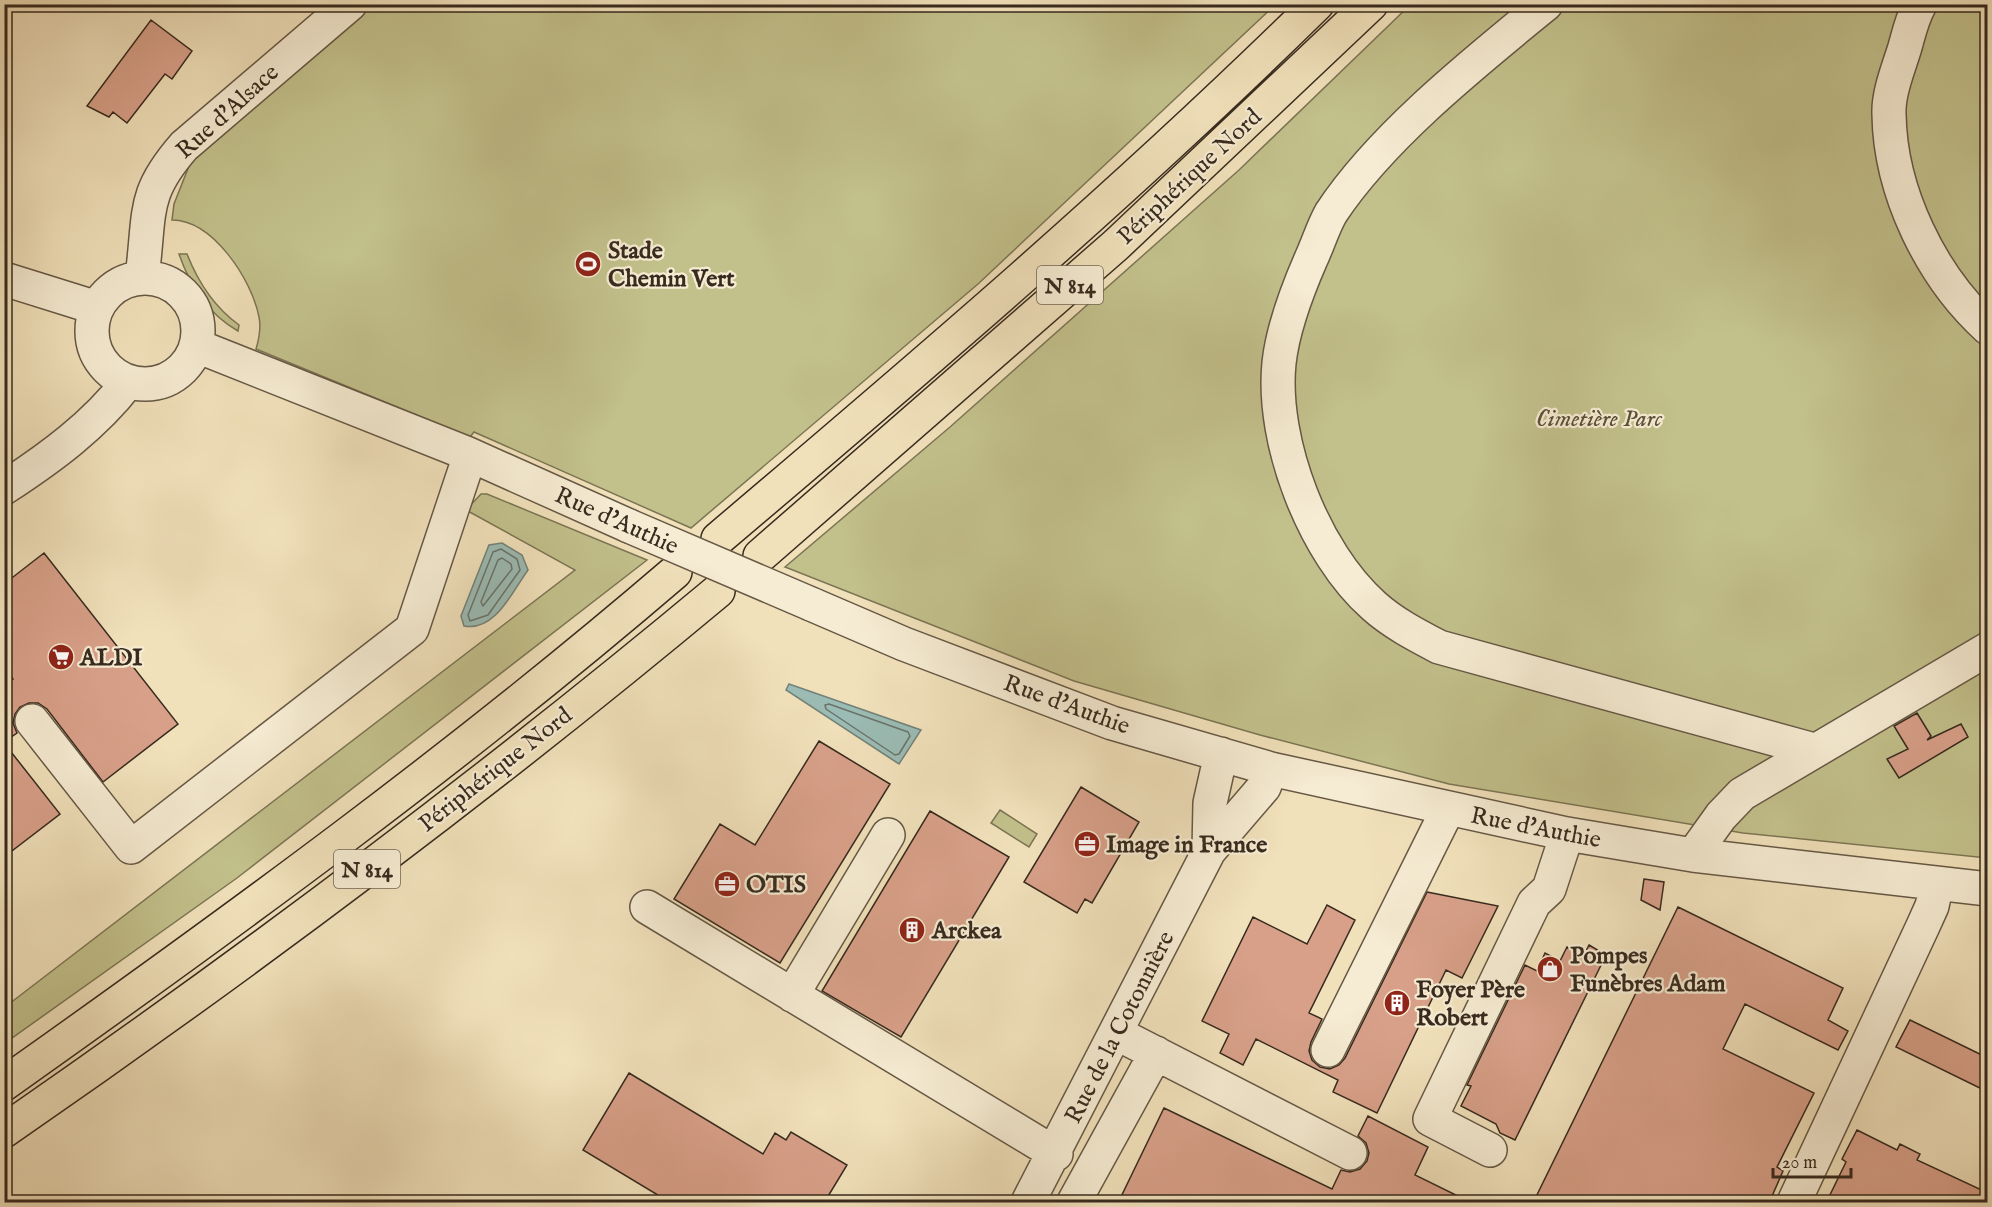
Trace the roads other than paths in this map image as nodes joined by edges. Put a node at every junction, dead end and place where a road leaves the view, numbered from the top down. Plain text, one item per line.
1 (350, 4) edge
2 (1317, 4) edge
3 (1371, 4) edge
4 (1546, 4) edge
5 (1920, 4) edge
6 (146, 278) junction
7 (4, 279) edge
8 (97, 308) junction
9 (1988, 328) edge
10 (196, 346) junction
11 (128, 382) junction
12 (471, 455) junction
13 (4, 488) edge
14 (718, 539) dead end
15 (760, 556) dead end
16 (675, 572) dead end
17 (718, 591) dead end
18 (1988, 649) edge
19 (32, 721) dead end
20 (1814, 750) junction
21 (1221, 754) junction
22 (1270, 769) junction
23 (1448, 809) junction
24 (1567, 834) junction
25 (888, 835) dead end
26 (1209, 851) junction
27 (1693, 855) junction
28 (1937, 883) junction
29 (1988, 890) edge
30 (647, 907) dead end
31 (792, 995) junction
32 (1116, 1033) junction
33 (1328, 1050) dead end
34 (1156, 1053) junction
35 (4, 1084) edge
36 (4, 1131) edge
37 (1490, 1150) dead end
38 (1350, 1153) dead end
39 (1056, 1154) junction
40 (1028, 1203) edge
41 (1074, 1203) edge
42 (1794, 1203) edge

1 - 6 street, Rue d'Alsace
2 - 14 highway, Périphérique Nord / N 814
3 - 15 highway, Périphérique Nord / N 814
4 - 20 street
5 - 9 street
6 - 8 street
6 - 10 street
7 - 8 street
8 - 11 street
10 - 11 street
10 - 12 street, Rue d'Authie
11 - 13 street
12 - 19 street
12 - 21 street, Rue d'Authie, bridge
16 - 35 highway, Périphérique Nord / N 814
17 - 36 highway, Périphérique Nord / N 814
18 - 20 street
20 - 27 street
21 - 22 street, Rue d'Authie
21 - 26 street, Rue de la Cotonnière
22 - 23 street, Rue d'Authie
22 - 26 street, Rue de la Cotonnière
23 - 24 street, Rue d'Authie
23 - 33 street
24 - 27 street, Rue d'Authie
24 - 37 street
25 - 31 street
26 - 32 street, Rue de la Cotonnière
27 - 28 street, Rue d'Authie
28 - 29 street, Rue d'Authie
28 - 42 street
30 - 31 street
31 - 39 street
32 - 34 street
32 - 39 street, Rue de la Cotonnière
34 - 38 street
34 - 41 street
39 - 40 street, Rue de la Cotonnière

